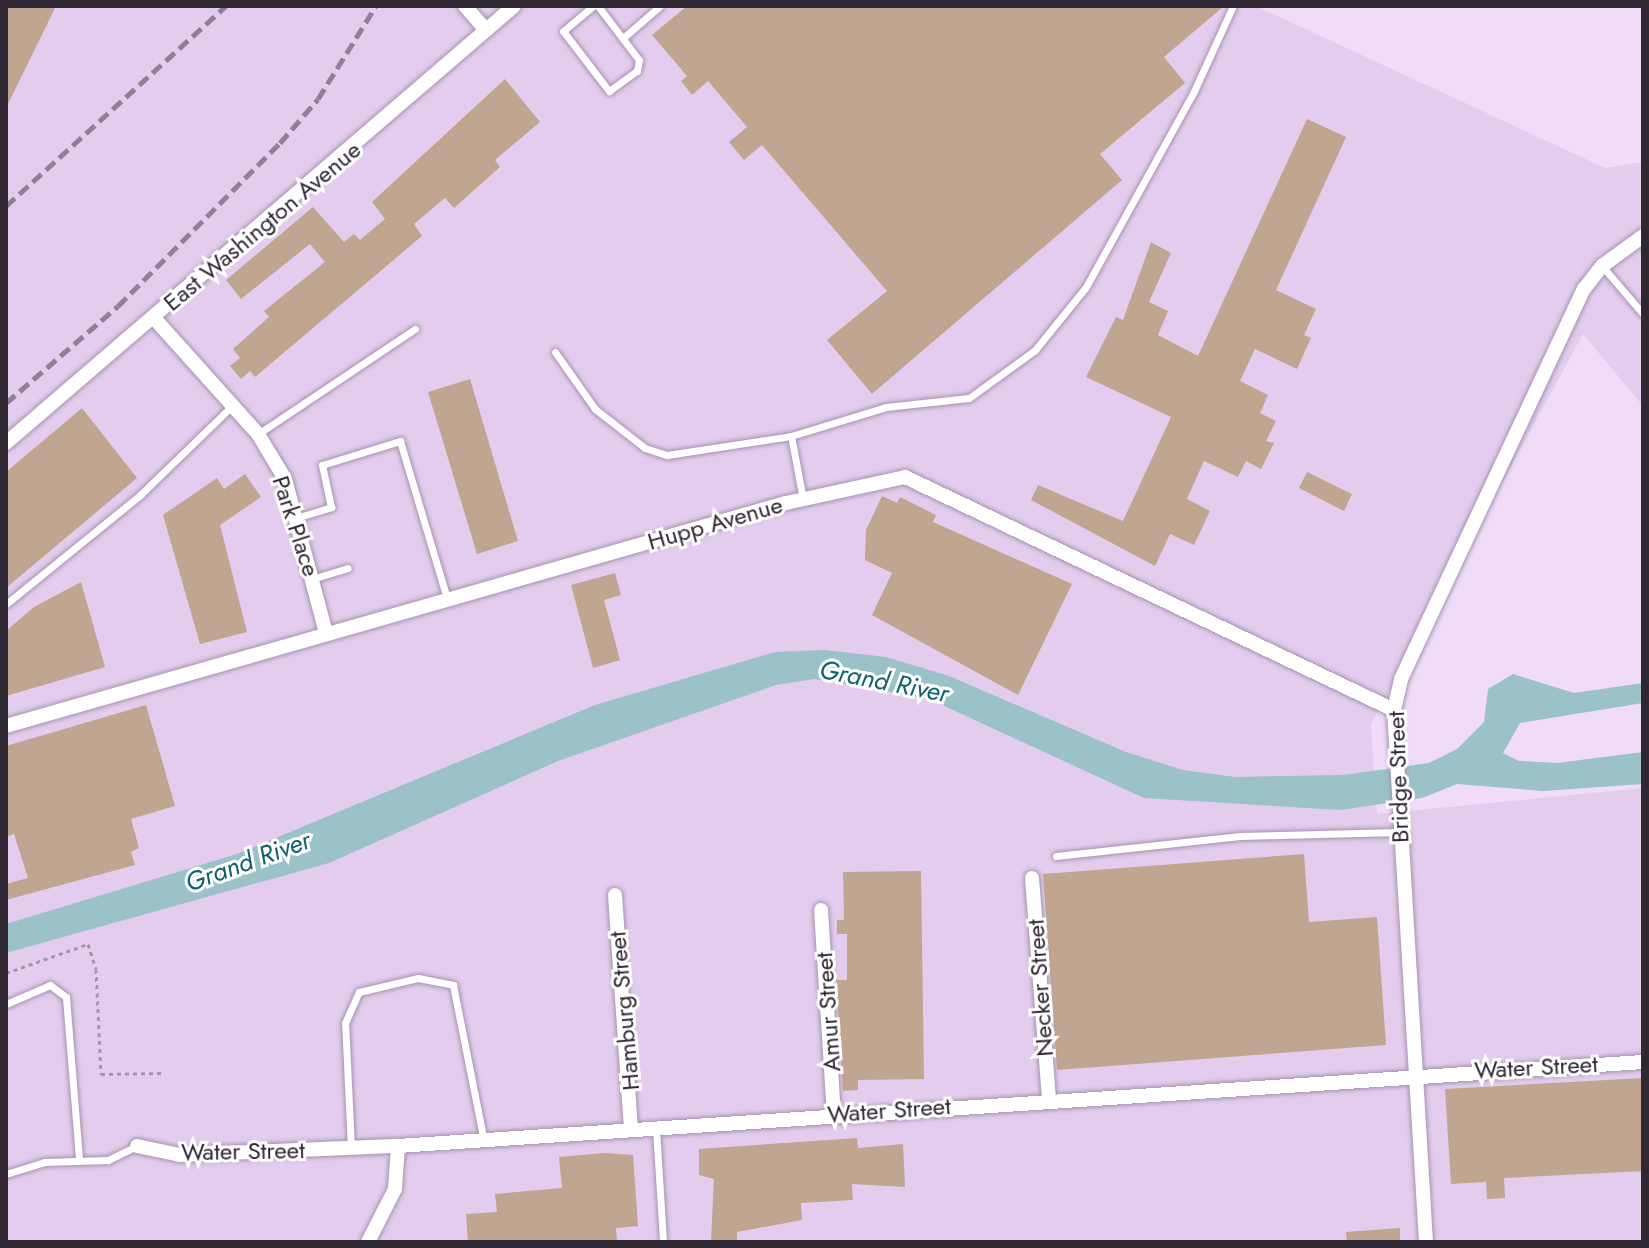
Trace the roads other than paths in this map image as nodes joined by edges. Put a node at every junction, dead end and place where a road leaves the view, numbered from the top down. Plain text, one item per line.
1 (465, 6) edge
2 (514, 6) edge
3 (596, 6) edge
4 (660, 6) edge
5 (1233, 6) edge
6 (486, 30) junction
7 (623, 38) junction
8 (1643, 236) edge
9 (1602, 266) junction
10 (1643, 314) edge
11 (154, 318) junction
12 (415, 329) dead end
13 (555, 352) dead end
14 (233, 405) junction
15 (258, 434) junction
16 (791, 436) junction
17 (6, 443) edge
18 (803, 499) junction
19 (299, 517) junction
20 (348, 568) dead end
21 (315, 578) junction
22 (447, 599) junction
23 (6, 604) edge
24 (326, 633) junction
25 (1394, 710) junction
26 (6, 726) edge
27 (1399, 826) junction
28 (1056, 856) dead end
29 (1032, 878) dead end
30 (615, 895) dead end
31 (821, 910) dead end
32 (6, 1004) edge
33 (1643, 1062) edge
34 (1416, 1074) junction
35 (1049, 1099) junction
36 (834, 1114) junction
37 (656, 1125) junction
38 (631, 1127) junction
39 (483, 1137) junction
40 (137, 1146) joint
41 (398, 1146) junction
42 (351, 1148) junction
43 (79, 1160) junction
44 (6, 1174) edge
45 (663, 1239) dead end
46 (368, 1242) edge
47 (1426, 1242) edge

1 - 6 street
2 - 6 street, East Washington Avenue
3 - 7 lane
3 - 7 lane
4 - 7 lane
5 - 16 lane
6 - 11 street, East Washington Avenue
8 - 9 street, Bridge Street
9 - 10 lane
9 - 25 street, Bridge Street
11 - 14 street, Park Place
11 - 17 street, East Washington Avenue
12 - 15 lane
13 - 16 lane
14 - 15 street, Park Place
14 - 23 lane
15 - 19 street, Park Place
16 - 18 lane
18 - 22 street, Hupp Avenue
18 - 25 street, Hupp Avenue
19 - 21 street, Park Place
19 - 22 lane
20 - 21 lane
21 - 24 street, Park Place
22 - 24 street, Hupp Avenue
24 - 26 street, Hupp Avenue
25 - 27 street, Bridge Street
27 - 28 lane
27 - 34 street, Bridge Street
29 - 35 street, Necker Street
30 - 38 street, Hamburg Street
31 - 36 street, Amur Street
32 - 43 lane
33 - 34 street, Water Street
34 - 35 street, Water Street
34 - 47 street, Bridge Street
35 - 36 street, Water Street
36 - 37 street, Water Street
37 - 38 street, Water Street
37 - 45 lane
38 - 39 street, Water Street
39 - 41 street, Water Street
39 - 42 lane
40 - 42 street, Water Street
40 - 43 lane
41 - 42 street, Water Street
41 - 46 street
43 - 44 lane

